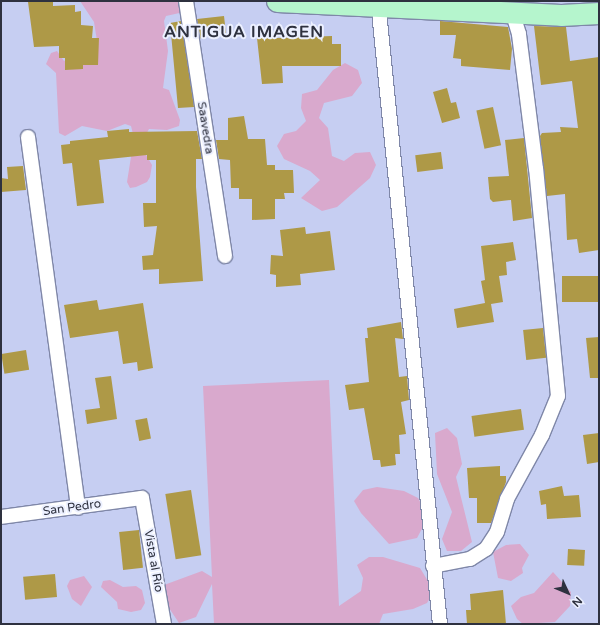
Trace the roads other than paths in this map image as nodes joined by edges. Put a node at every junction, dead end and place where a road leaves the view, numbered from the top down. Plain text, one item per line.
1 (186, 1) edge
2 (277, 1) edge
3 (378, 2) edge
4 (560, 8) edge
5 (512, 11) junction
6 (599, 13) edge
7 (28, 137) dead end
8 (225, 256) dead end
9 (142, 498) joint
10 (78, 508) junction
11 (1, 517) edge
12 (433, 566) junction
13 (164, 624) edge
14 (440, 624) edge

1 - 8 street, Saavedra
2 - 3 main road
3 - 5 main road
3 - 12 street
4 - 5 main road
4 - 6 main road
5 - 12 street
7 - 10 street
9 - 10 street, San Pedro
9 - 13 street, Vista al Río
10 - 11 street, San Pedro
12 - 14 street

